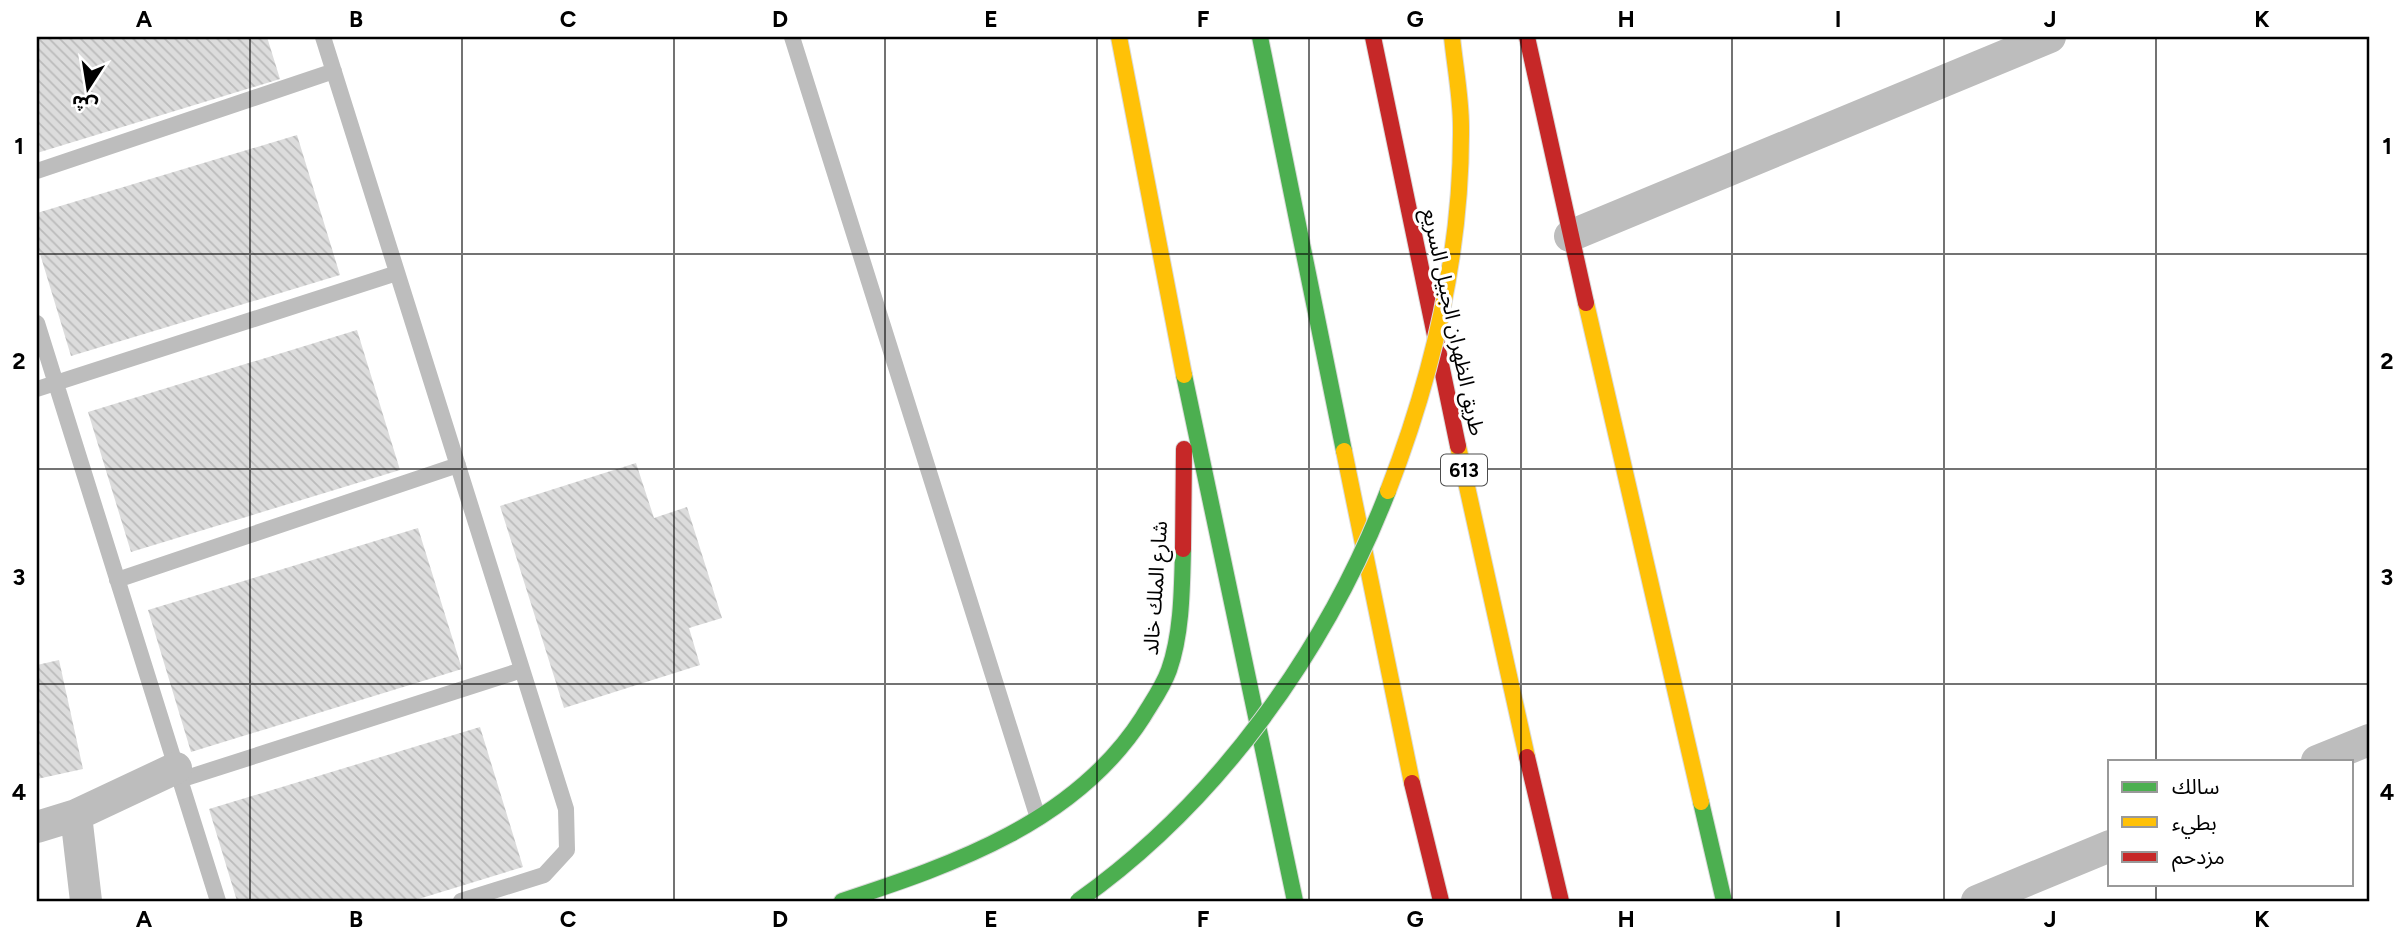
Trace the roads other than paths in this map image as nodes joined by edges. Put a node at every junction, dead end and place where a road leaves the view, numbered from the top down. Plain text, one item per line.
1 (323, 37) edge
2 (792, 37) edge
3 (1119, 37) edge
4 (1260, 37) edge
5 (1373, 37) edge
6 (1452, 37) edge
7 (1527, 37) edge
8 (2050, 37) edge
9 (334, 71) junction
10 (37, 171) edge
11 (1570, 236) junction
12 (397, 273) junction
13 (37, 323) edge
14 (55, 383) junction
15 (1185, 387) junction
16 (37, 389) edge
17 (458, 465) junction
18 (117, 580) junction
19 (522, 670) junction
20 (2369, 740) edge
21 (2319, 760) edge
22 (178, 774) junction
23 (76, 815) junction
24 (1038, 820) junction
25 (37, 827) edge
26 (2108, 847) edge
27 (86, 901) edge
28 (218, 901) edge
29 (461, 901) edge
30 (842, 901) edge
31 (1078, 901) edge
32 (1295, 901) edge
33 (1441, 901) edge
34 (1561, 901) edge
35 (1724, 901) edge
36 (1977, 901) edge

1 - 9 lane
2 - 24 lane
3 - 15 main road
4 - 33 main road
5 - 34 main road, طريق الظهران الجبيل السريع / 613
6 - 31 main road, bridge
7 - 11 main road
8 - 11 street
9 - 10 lane
9 - 12 lane
11 - 35 main road
12 - 14 lane
12 - 17 lane
13 - 14 lane
14 - 16 lane
14 - 18 lane
15 - 24 main road, شارع الملك خالد
15 - 32 main road
17 - 18 lane
17 - 19 lane
18 - 22 lane
19 - 22 lane
19 - 29 lane
20 - 21 street
22 - 23 street
22 - 28 lane
23 - 25 street
23 - 27 street
24 - 30 main road, شارع الملك خالد
26 - 36 street

